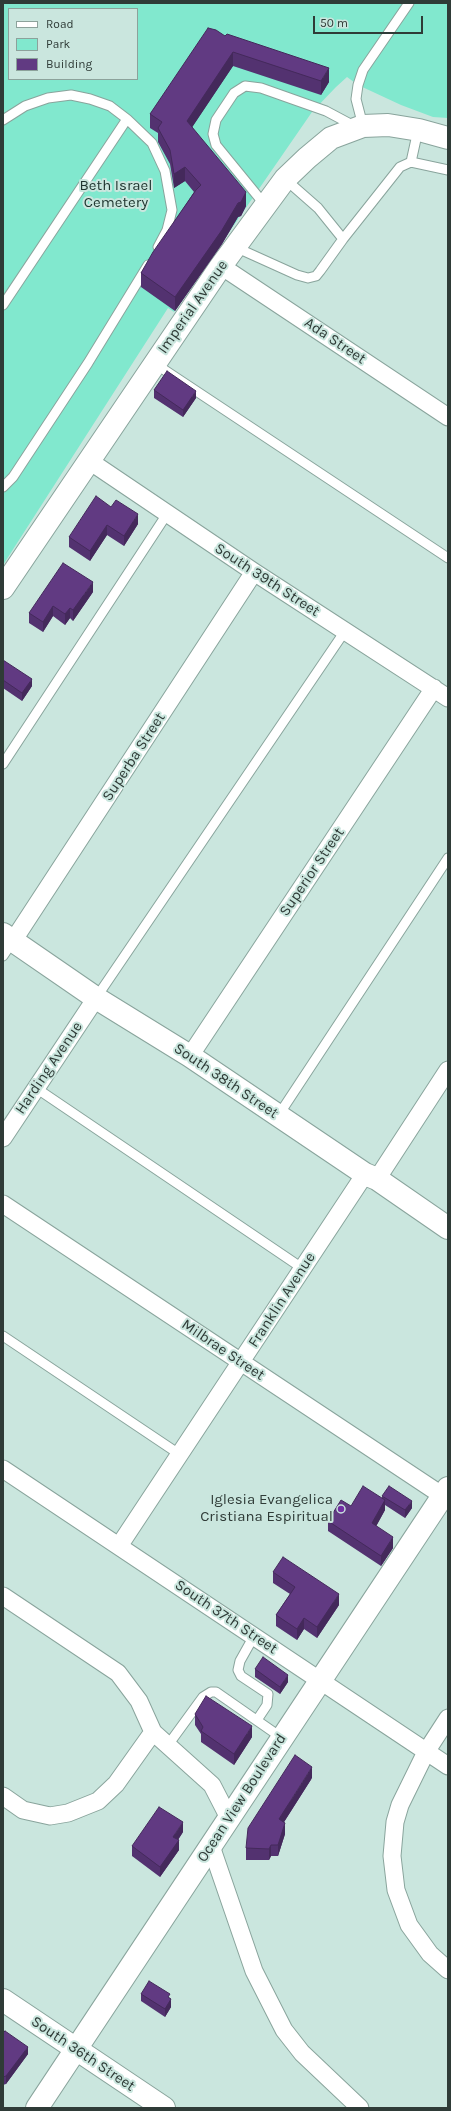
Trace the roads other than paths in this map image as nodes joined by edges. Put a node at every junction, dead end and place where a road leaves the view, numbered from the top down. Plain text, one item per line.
1 (409, 3) edge
2 (127, 119) junction
3 (3, 120) edge
4 (360, 127) junction
5 (419, 130) junction
6 (448, 138) edge
7 (411, 162) junction
8 (448, 170) edge
9 (285, 179) junction
10 (265, 205) junction
11 (343, 239) junction
12 (235, 247) junction
13 (221, 266) junction
14 (3, 305) edge
15 (154, 363) junction
16 (448, 417) edge
17 (88, 460) junction
18 (3, 487) edge
19 (167, 514) junction
20 (448, 558) edge
21 (254, 572) junction
22 (3, 588) edge
23 (345, 631) junction
24 (434, 688) junction
25 (448, 698) edge
26 (3, 764) edge
27 (448, 858) edge
28 (6, 943) edge
29 (96, 998) junction
30 (190, 1056) junction
31 (448, 1070) edge
32 (36, 1088) junction
33 (278, 1116) junction
34 (3, 1138) edge
35 (371, 1176) junction
36 (3, 1204) edge
37 (448, 1228) edge
38 (302, 1268) junction
39 (3, 1336) edge
40 (241, 1362) junction
41 (179, 1454) junction
42 (3, 1469) edge
43 (445, 1492) edge
44 (119, 1546) junction
45 (3, 1596) edge
46 (254, 1636) junction
47 (321, 1680) junction
48 (448, 1718) edge
49 (257, 1720) junction
50 (153, 1732) junction
51 (282, 1738) junction
52 (168, 1745) junction
53 (426, 1752) junction
54 (448, 1766) edge
55 (3, 1796) edge
56 (229, 1818) junction
57 (211, 1846) junction
58 (448, 1970) edge
59 (3, 2000) edge
60 (76, 2050) junction
61 (37, 2108) edge
62 (164, 2108) edge
63 (360, 2108) edge

1 - 4 lane
2 - 3 lane
2 - 14 lane
2 - 18 lane
4 - 5 main road, Imperial Avenue
4 - 9 main road, Imperial Avenue
4 - 10 lane
5 - 6 main road, Imperial Avenue
5 - 7 lane
7 - 8 lane
7 - 11 lane
9 - 10 main road, Imperial Avenue
9 - 11 lane
10 - 12 main road, Imperial Avenue
11 - 12 lane
12 - 13 main road, Imperial Avenue
13 - 15 main road, Imperial Avenue
13 - 16 street, Ada Street
15 - 17 main road, Imperial Avenue
15 - 20 lane
17 - 19 street, South 39th Street
17 - 22 main road, Imperial Avenue
19 - 21 street, South 39th Street
19 - 26 lane
21 - 23 street, South 39th Street
21 - 28 street, Superba Street
23 - 24 street, South 39th Street
23 - 29 lane
24 - 25 street, South 39th Street
24 - 30 street, Superior Street
27 - 33 lane
28 - 29 main road, South 38th Street
29 - 30 main road, South 38th Street
29 - 32 street, Harding Avenue
30 - 33 main road, South 38th Street
31 - 35 street, Franklin Avenue
32 - 34 street, Harding Avenue
32 - 38 lane
33 - 35 main road, South 38th Street
35 - 37 main road, South 38th Street
35 - 38 street, Franklin Avenue
36 - 40 street, Milbrae Street
38 - 40 street, Franklin Avenue
39 - 41 lane
40 - 41 street, Franklin Avenue
40 - 43 street, Milbrae Street
41 - 44 street, Franklin Avenue
42 - 44 street, South 37th Street
43 - 47 main road, Ocean View Boulevard
44 - 46 street, South 37th Street
45 - 50 street
46 - 47 street, South 37th Street
46 - 49 lane
47 - 51 main road, Ocean View Boulevard
47 - 53 street, South 37th Street
48 - 53 street
49 - 51 lane
49 - 52 lane
50 - 52 street
50 - 55 street
51 - 56 main road, Ocean View Boulevard
52 - 56 street
53 - 54 street, South 37th Street
53 - 58 street
56 - 57 main road, Ocean View Boulevard
57 - 60 main road, Ocean View Boulevard
57 - 63 street
59 - 60 main road, South 36th Street
60 - 61 main road, Ocean View Boulevard
60 - 62 main road, South 36th Street

